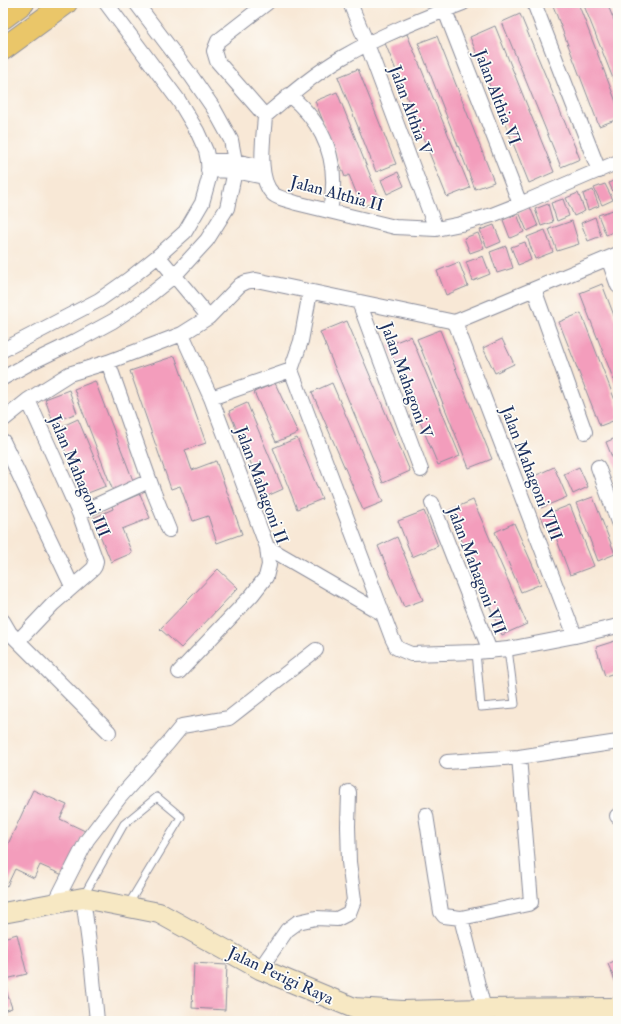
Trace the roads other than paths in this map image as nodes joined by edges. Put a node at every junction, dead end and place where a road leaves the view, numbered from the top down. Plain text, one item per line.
1 (24, 3) edge
2 (66, 3) edge
3 (106, 3) edge
4 (136, 3) edge
5 (267, 3) edge
6 (350, 3) edge
7 (463, 3) edge
8 (534, 3) edge
9 (443, 7) edge
10 (3, 18) edge
11 (367, 44) junction
12 (3, 49) edge
13 (289, 95) junction
14 (265, 116) junction
15 (618, 162) edge
16 (208, 165) junction
17 (235, 166) junction
18 (599, 171) junction
19 (263, 172) junction
20 (520, 204) junction
21 (330, 210) junction
22 (436, 229) junction
23 (158, 256) junction
24 (613, 256) edge
25 (175, 275) junction
26 (618, 286) edge
27 (534, 289) junction
28 (310, 292) junction
29 (359, 302) junction
30 (209, 317) junction
31 (455, 322) junction
32 (182, 334) junction
33 (3, 350) edge
34 (108, 362) junction
35 (291, 370) junction
36 (3, 378) edge
37 (211, 398) junction
38 (28, 400) junction
39 (3, 420) edge
40 (585, 432) dead end
41 (3, 441) edge
42 (598, 467) dead end
43 (421, 470) dead end
44 (149, 481) junction
45 (432, 504) dead end
46 (79, 513) junction
47 (618, 522) edge
48 (169, 530) dead end
49 (267, 547) junction
50 (72, 586) junction
51 (383, 614) junction
52 (3, 621) edge
53 (618, 626) edge
54 (575, 636) junction
55 (18, 641) junction
56 (508, 649) junction
57 (316, 650) dead end
58 (483, 651) junction
59 (179, 672) dead end
60 (109, 732) dead end
61 (618, 742) edge
62 (519, 757) junction
63 (447, 762) dead end
64 (349, 792) dead end
65 (426, 815) dead end
66 (83, 898) junction
67 (55, 903) junction
68 (127, 907) junction
69 (3, 912) edge
70 (461, 918) junction
71 (260, 969) junction
72 (618, 1008) edge
73 (484, 1009) junction
74 (355, 1015) edge
75 (565, 1015) edge
76 (97, 1021) edge

1 - 10 main road
2 - 12 main road
3 - 16 street
4 - 17 street
5 - 14 street
6 - 11 street, Jalan Althia V
7 - 9 street
8 - 18 street
9 - 11 street
9 - 20 street, Jalan Althia VI
11 - 13 street
11 - 22 street, Jalan Althia V
13 - 14 street
13 - 21 street
14 - 19 street
15 - 18 street, Jalan Althia II
16 - 17 street
16 - 23 street
17 - 19 street
17 - 25 street
18 - 20 street, Jalan Althia II
19 - 21 street, Jalan Althia II
20 - 22 street, Jalan Althia II
21 - 22 street, Jalan Althia II
23 - 25 street
23 - 33 street
24 - 26 street
24 - 27 street
25 - 30 street
25 - 36 street
27 - 31 street
27 - 40 street
28 - 29 street
28 - 30 street
28 - 35 street
29 - 31 street
29 - 43 street, Jalan Mahagoni V
30 - 32 street
31 - 54 street, Jalan Mahagoni VIII
32 - 34 street
32 - 37 street, Jalan Mahagoni II
34 - 38 street
34 - 44 street
35 - 37 street
35 - 51 street
37 - 49 street, Jalan Mahagoni II
38 - 39 street
38 - 46 street, Jalan Mahagoni III
41 - 50 street
42 - 47 street
44 - 46 street
44 - 48 street
45 - 58 street, Jalan Mahagoni VII
46 - 50 street, Jalan Mahagoni III
49 - 51 street
49 - 59 street, Jalan Mahagoni II
50 - 55 street
51 - 58 street
52 - 55 street
53 - 54 street
54 - 56 street
55 - 60 street
56 - 58 street
56 - 58 lane
57 - 67 street
61 - 62 street
62 - 63 street
62 - 70 street
64 - 71 street
65 - 70 street
66 - 67 street, Jalan Perigi Raya
66 - 68 street, Jalan Perigi Raya
66 - 68 lane
66 - 76 street
67 - 69 street, Jalan Perigi Raya
68 - 71 street, Jalan Perigi Raya
70 - 73 street
71 - 74 street, Jalan Perigi Raya
72 - 75 street, Jalan Perigi Raya
73 - 74 street, Jalan Perigi Raya
73 - 75 street, Jalan Perigi Raya

